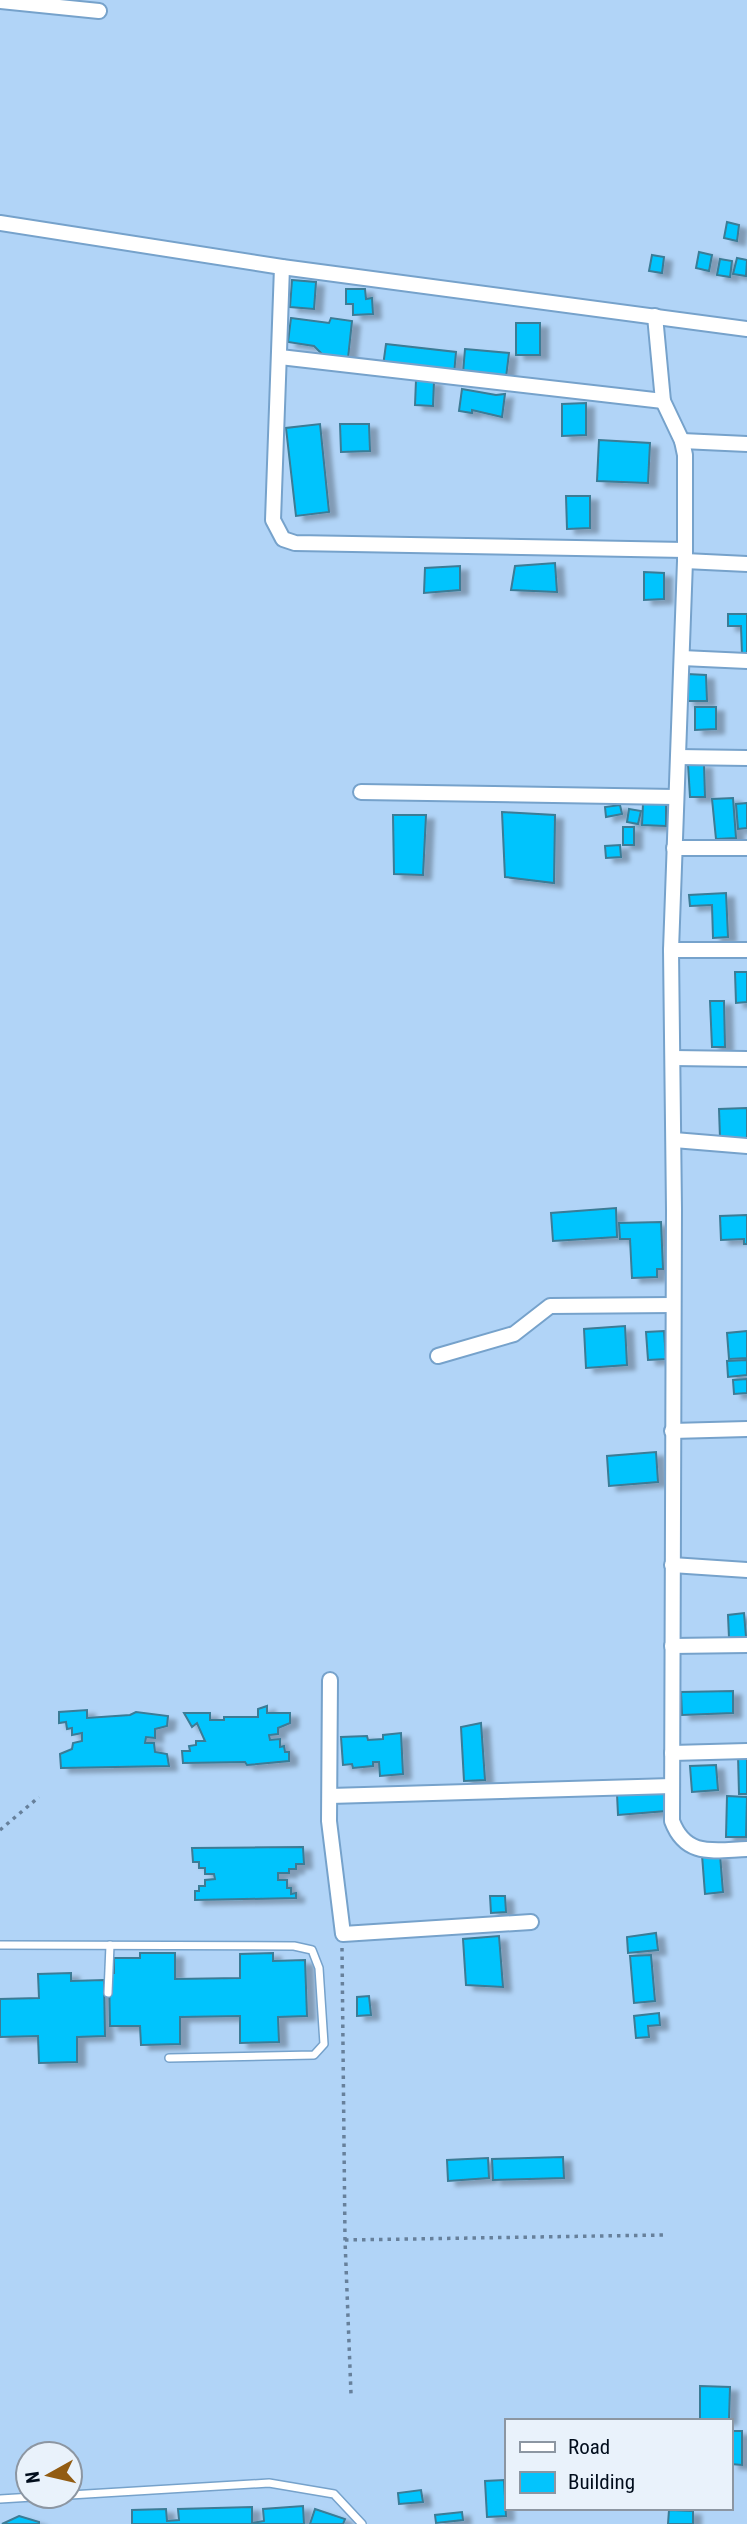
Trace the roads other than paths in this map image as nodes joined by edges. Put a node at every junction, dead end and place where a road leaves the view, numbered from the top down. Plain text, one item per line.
1 (0, 1) edge
2 (99, 11) dead end
3 (0, 223) edge
4 (282, 267) junction
5 (655, 316) junction
6 (747, 329) edge
7 (280, 357) junction
8 (663, 401) junction
9 (682, 441) junction
10 (747, 444) edge
11 (685, 555) junction
12 (747, 564) edge
13 (682, 658) junction
14 (747, 661) edge
15 (678, 757) junction
16 (747, 758) edge
17 (361, 792) dead end
18 (675, 797) junction
19 (674, 848) junction
20 (747, 848) edge
21 (671, 950) junction
22 (747, 950) edge
23 (673, 1058) junction
24 (747, 1059) edge
25 (674, 1140) junction
26 (747, 1146) edge
27 (673, 1305) junction
28 (438, 1356) dead end
29 (747, 1429) edge
30 (672, 1431) junction
31 (672, 1565) junction
32 (747, 1570) edge
33 (747, 1645) edge
34 (672, 1646) junction
35 (330, 1680) dead end
36 (747, 1751) edge
37 (672, 1753) junction
38 (672, 1786) junction
39 (330, 1796) junction
40 (747, 1849) edge
41 (531, 1922) dead end
42 (0, 1945) edge
43 (110, 1945) junction
44 (108, 1993) dead end
45 (169, 2058) dead end
46 (84, 2494) edge
47 (362, 2524) edge

1 - 2 street
3 - 4 street
4 - 5 street
4 - 7 street
5 - 6 street
5 - 8 street
7 - 8 street
7 - 11 street
8 - 9 street
9 - 10 street
9 - 11 street
11 - 12 street
11 - 13 street
13 - 14 street
13 - 15 street
15 - 16 street
15 - 18 street
17 - 18 street
18 - 19 street
19 - 20 street
19 - 21 street
21 - 22 street
21 - 23 street
23 - 24 street
23 - 25 street
25 - 26 street
25 - 27 street
27 - 28 street
27 - 30 street
29 - 30 street
30 - 31 street
31 - 32 street
31 - 34 street
33 - 34 street
34 - 37 street
35 - 39 street
36 - 37 street
37 - 38 street
38 - 39 street
38 - 40 street
39 - 41 street
42 - 43 lane
43 - 44 lane
43 - 45 lane
46 - 47 lane

